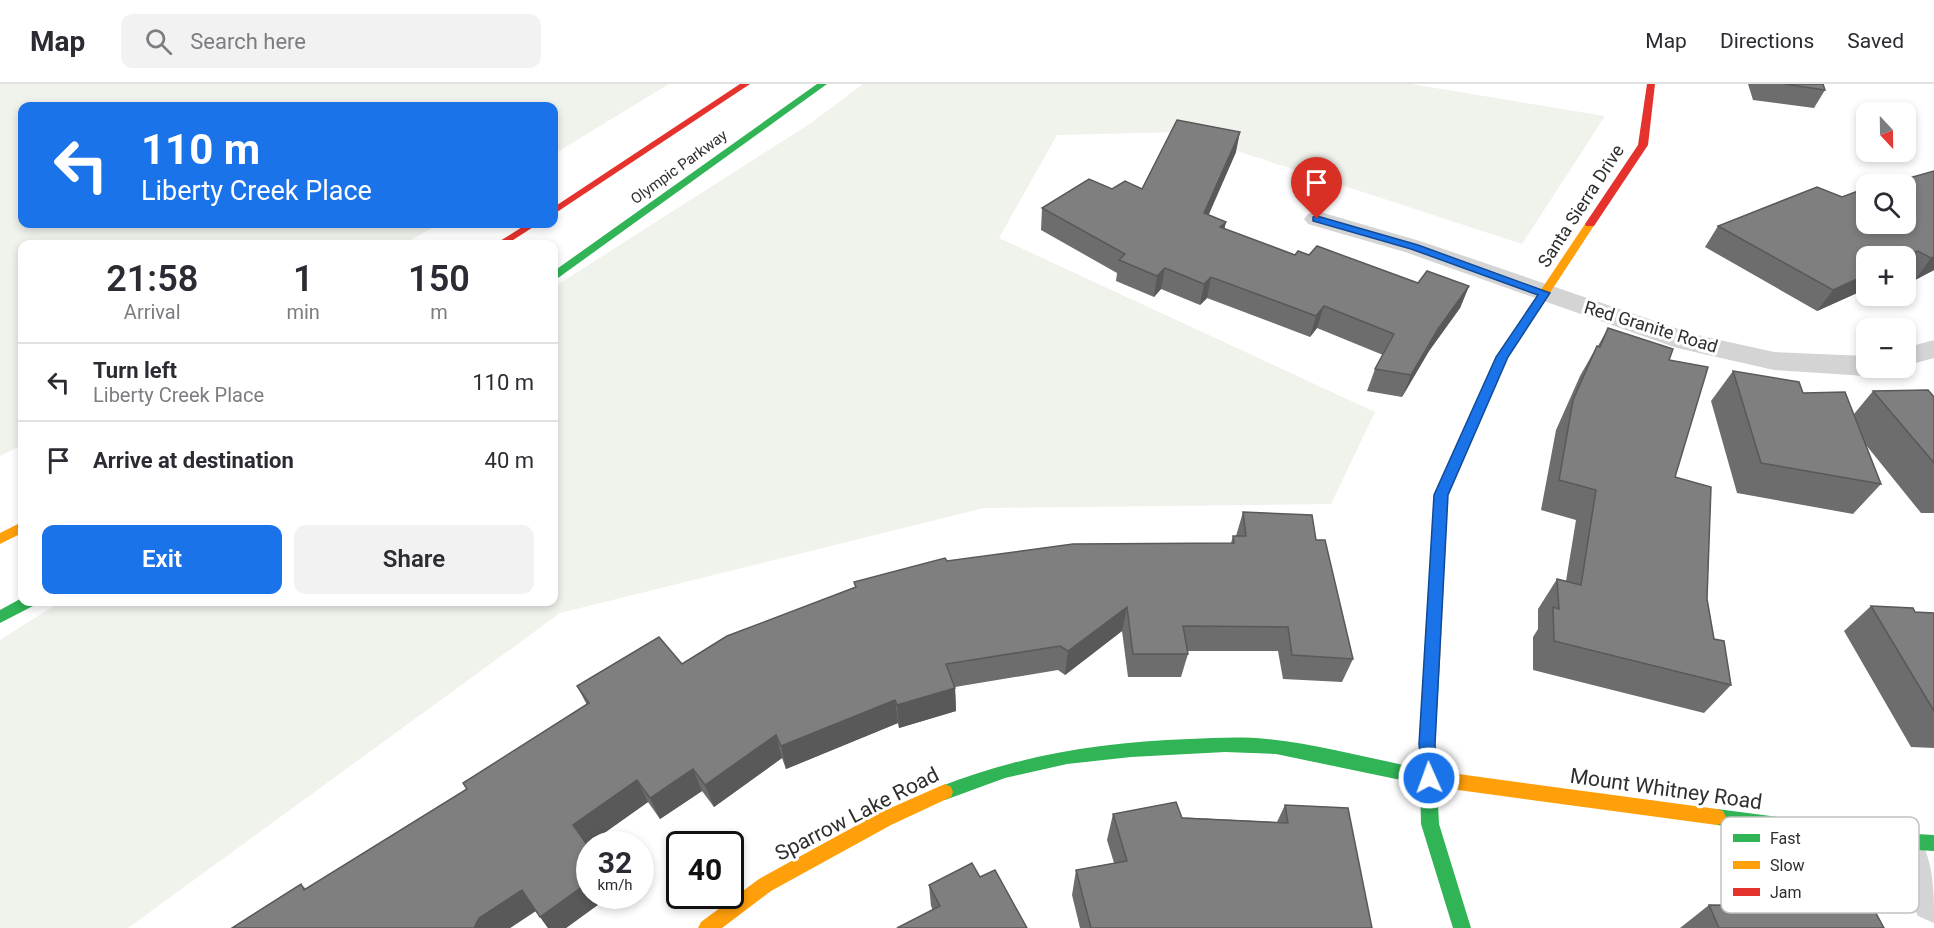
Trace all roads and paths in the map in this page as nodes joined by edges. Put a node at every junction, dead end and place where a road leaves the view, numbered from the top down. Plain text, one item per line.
1 (746, 84) edge
2 (824, 84) edge
3 (1651, 84) edge
4 (558, 208) edge
5 (1317, 219) dead end
6 (526, 228) edge
7 (507, 240) edge
8 (558, 273) edge
9 (1545, 293) junction
10 (1934, 349) edge
11 (1916, 354) edge
12 (1856, 365) edge
13 (18, 530) edge
14 (0, 539) edge
15 (20, 606) edge
16 (0, 616) edge
17 (1429, 778) junction
18 (1726, 817) edge
19 (1919, 852) edge
20 (1934, 902) edge
21 (707, 928) edge
22 (1462, 928) edge

1 - 4 street, Olympic Parkway
2 - 8 street, Olympic Parkway
3 - 9 street, Santa Sierra Drive
5 - 9 street, Red Granite Road
6 - 7 street
9 - 12 street, Red Granite Road
9 - 17 street, Santa Sierra Drive
10 - 11 street
13 - 14 street
15 - 16 street
17 - 18 street, Mount Whitney Road
17 - 21 street, Sparrow Lake Road
17 - 22 street, Santa Sierra Drive
19 - 20 street

